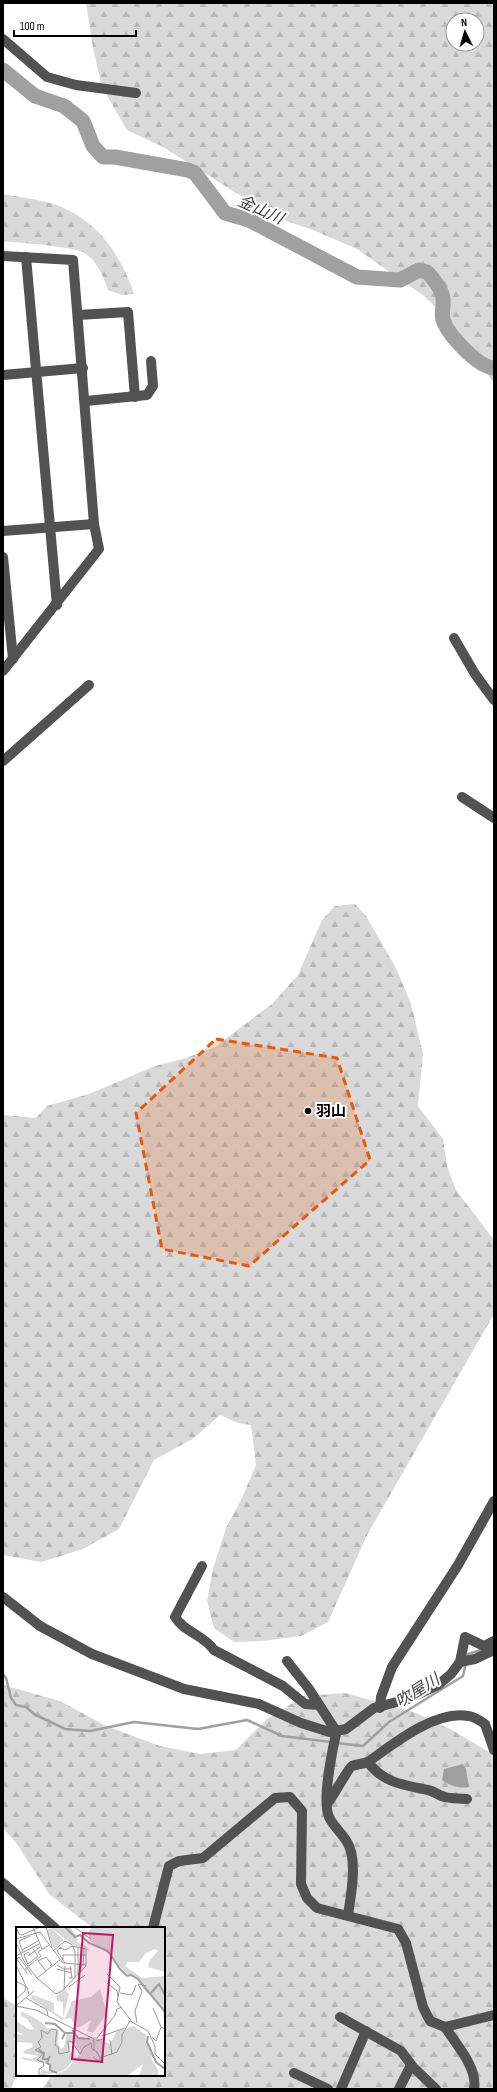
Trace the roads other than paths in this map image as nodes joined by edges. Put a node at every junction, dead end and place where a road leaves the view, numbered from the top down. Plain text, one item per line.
1 (3, 39) edge
2 (136, 93) dead end
3 (3, 256) edge
4 (26, 257) junction
5 (78, 315) junction
6 (151, 361) dead end
7 (83, 368) junction
8 (36, 372) junction
9 (3, 375) edge
10 (135, 398) junction
11 (86, 402) junction
12 (94, 524) junction
13 (49, 527) junction
14 (3, 531) edge
15 (3, 557) edge
16 (57, 605) junction
17 (454, 638) dead end
18 (13, 659) junction
19 (3, 671) edge
20 (89, 684) dead end
21 (494, 700) edge
22 (3, 761) edge
23 (462, 797) dead end
24 (494, 818) edge
25 (494, 1502) edge
26 (202, 1566) dead end
27 (3, 1597) edge
28 (494, 1641) edge
29 (494, 1650) edge
30 (287, 1661) dead end
31 (460, 1662) junction
32 (319, 1705) junction
33 (380, 1708) junction
34 (336, 1733) junction
35 (494, 1750) edge
36 (368, 1762) junction
37 (467, 1799) dead end
38 (327, 1804) junction
39 (3, 1883) edge
40 (348, 1915) junction
41 (54, 1927) edge
42 (153, 1927) edge
43 (494, 2014) edge
44 (340, 2017) dead end
45 (445, 2027) junction
46 (366, 2031) junction
47 (411, 2065) junction
48 (294, 2073) dead end
49 (328, 2089) edge
50 (341, 2089) edge
51 (399, 2089) edge
52 (436, 2089) edge
53 (474, 2089) edge

1 - 2 street
3 - 4 street
4 - 5 street
4 - 8 street
5 - 7 street
5 - 10 street
6 - 10 street
7 - 8 street
7 - 11 street
8 - 9 street
8 - 13 street
10 - 11 street
11 - 12 street
12 - 13 street
12 - 16 street
13 - 14 street
13 - 16 street
15 - 18 street
16 - 18 street
17 - 21 street
18 - 19 street
20 - 22 street
23 - 24 street
25 - 33 street
26 - 32 street
27 - 34 street
28 - 31 street
29 - 31 street
30 - 32 street
31 - 33 street
32 - 34 street
33 - 34 street
34 - 38 street
35 - 36 street
36 - 37 street
36 - 38 street
38 - 40 street
39 - 41 street
40 - 42 street
40 - 45 street
43 - 45 street
44 - 46 street
45 - 53 street
46 - 47 street
46 - 50 street
47 - 51 street
47 - 52 street
48 - 49 street

